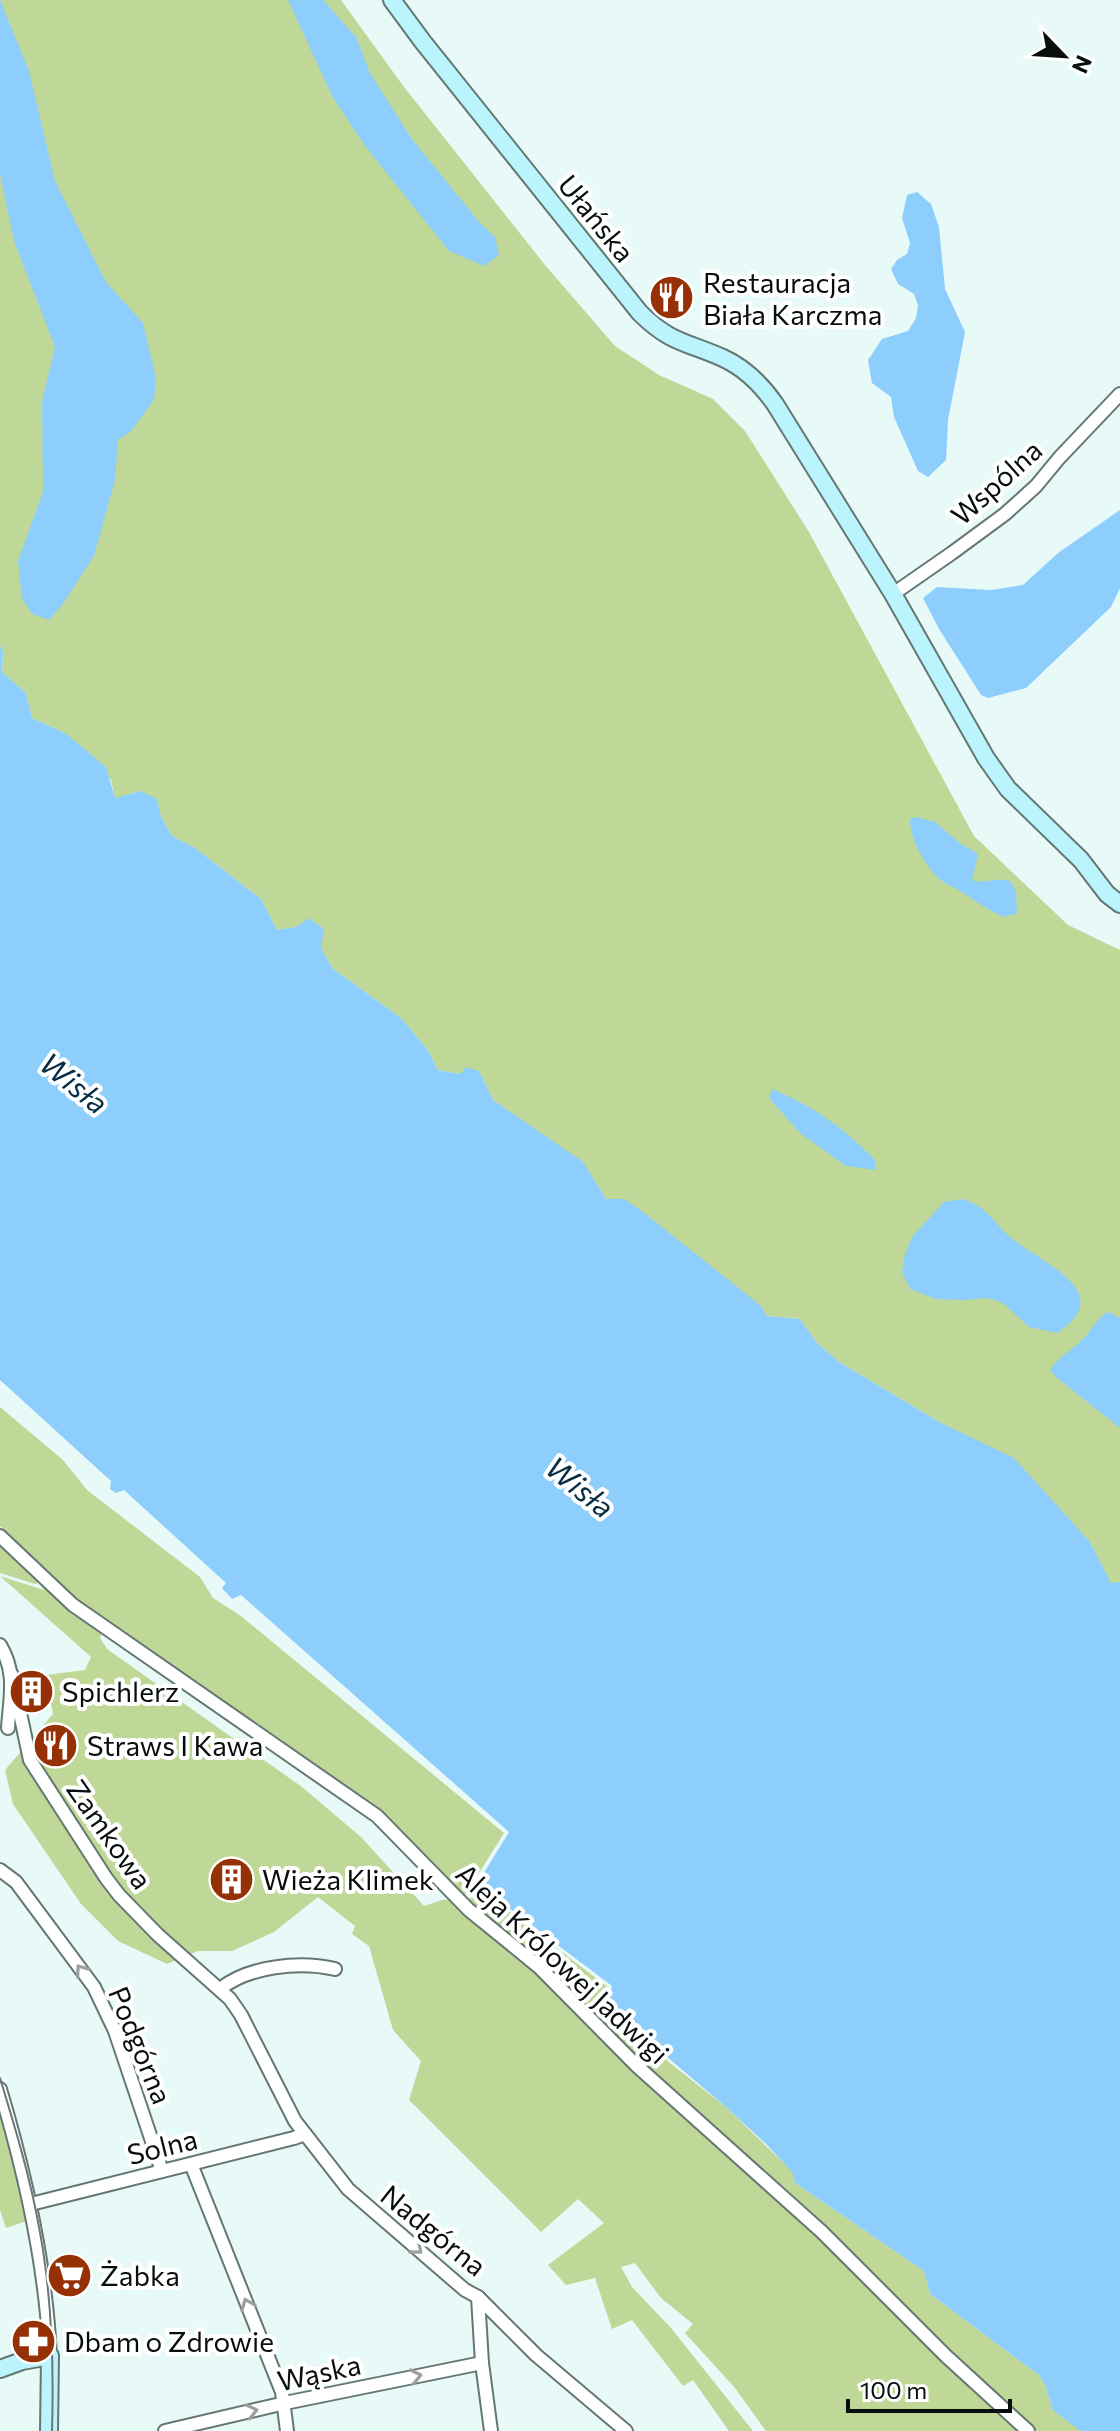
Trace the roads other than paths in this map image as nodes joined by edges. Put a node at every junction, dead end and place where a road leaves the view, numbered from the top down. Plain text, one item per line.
1 (392, 0) edge
2 (1120, 394) edge
3 (893, 594) junction
4 (1120, 904) edge
5 (0, 1536) edge
6 (0, 1645) edge
7 (12, 1675) junction
8 (8, 1728) dead end
9 (0, 1870) edge
10 (335, 1969) dead end
11 (220, 1989) junction
12 (0, 2089) edge
13 (305, 2134) junction
14 (191, 2164) junction
15 (162, 2171) junction
16 (31, 2204) junction
17 (478, 2297) junction
18 (50, 2356) junction
19 (482, 2363) junction
20 (0, 2369) edge
21 (285, 2403) junction
22 (49, 2431) edge
23 (165, 2431) edge
24 (287, 2431) edge
25 (491, 2431) edge
26 (626, 2431) edge
27 (1028, 2431) edge

1 - 3 main road, Ułańska
2 - 3 street, Wspólna
3 - 4 main road, Ułańska
5 - 27 street, Aleja Królowej Jadwigi
6 - 7 street, Zamkowa
7 - 8 street
7 - 11 street, Zamkowa
15 -> 9 street, Podgórna
10 - 11 street
11 - 13 street, Zamkowa
12 - 16 street
13 - 14 street, Solna
13 -> 17 street, Nadgórna
14 - 15 street, Solna
21 -> 14 street
15 - 16 street, Solna
16 - 18 street
17 - 19 street, Nadgórna
17 - 26 street
18 - 20 main road
18 - 22 main road
21 -> 19 street, Wąska
19 - 25 street, Nadgórna
23 -> 21 street, Wąska
21 - 24 street

